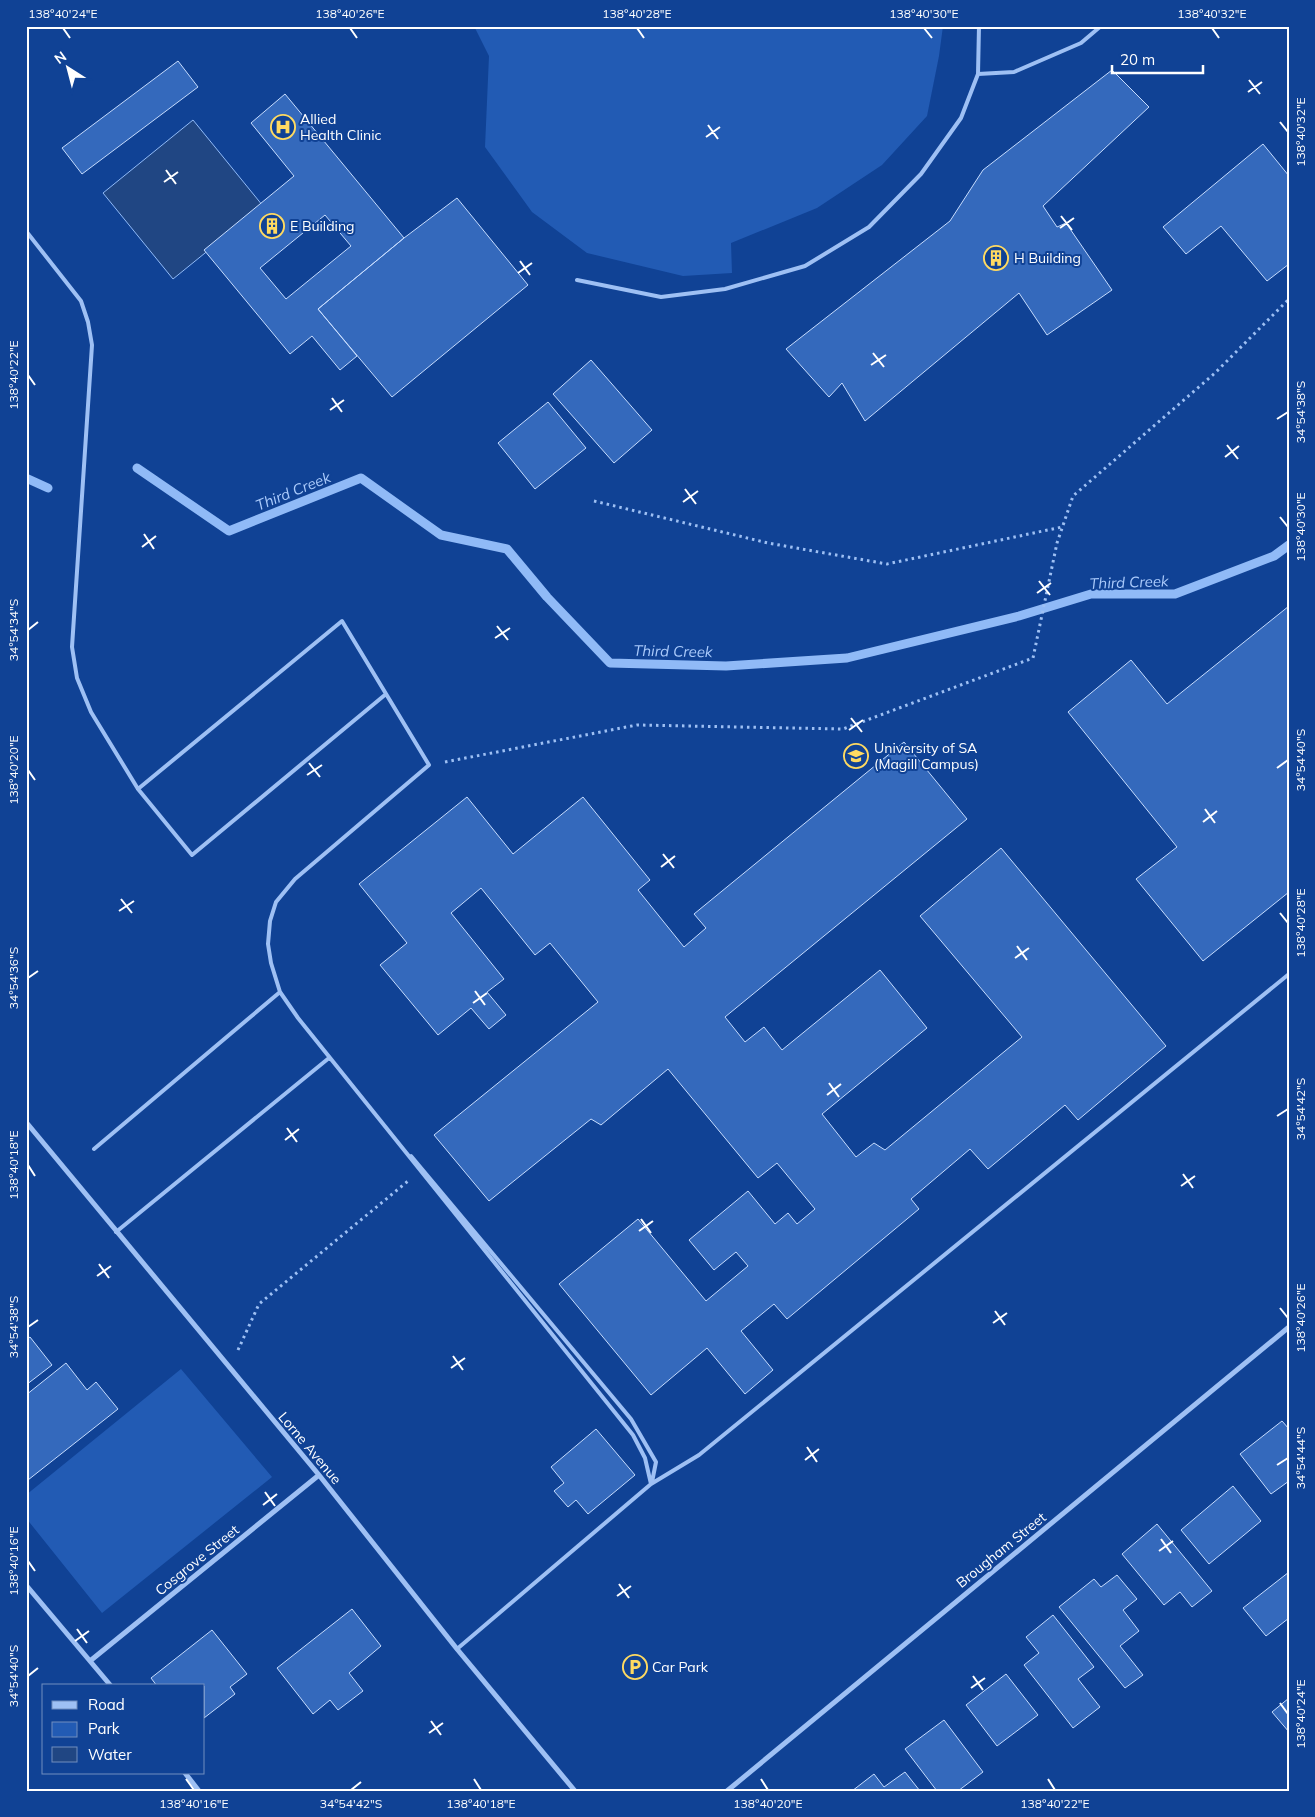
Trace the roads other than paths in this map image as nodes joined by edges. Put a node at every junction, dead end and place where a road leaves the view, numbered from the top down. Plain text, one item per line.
1 (979, 26) edge
2 (1101, 26) edge
3 (978, 74) junction
4 (26, 231) edge
5 (577, 280) dead end
6 (386, 694) junction
7 (138, 789) junction
8 (1289, 974) edge
9 (280, 992) junction
10 (329, 1058) junction
11 (26, 1122) edge
12 (94, 1149) dead end
13 (116, 1232) junction
14 (1289, 1327) edge
15 (319, 1476) junction
16 (651, 1484) junction
17 (26, 1585) edge
18 (457, 1649) junction
19 (90, 1662) junction
20 (109, 1684) edge
21 (185, 1774) edge
22 (199, 1791) edge
23 (575, 1791) edge
24 (727, 1791) edge

1 - 3 lane
2 - 3 lane
3 - 5 lane
4 - 7 lane
6 - 7 lane
6 - 7 lane
6 - 9 lane
8 - 16 lane
9 - 10 lane
9 - 12 lane
10 - 13 lane
10 - 16 lane
10 - 16 lane
11 - 13 street, Lorne Avenue
13 - 15 street, Lorne Avenue
14 - 24 street, Brougham Street
15 - 18 street, Lorne Avenue
15 - 19 street, Cosgrove Street
16 - 18 lane
17 - 19 street
18 - 23 street, Lorne Avenue
19 - 20 street
21 - 22 street

